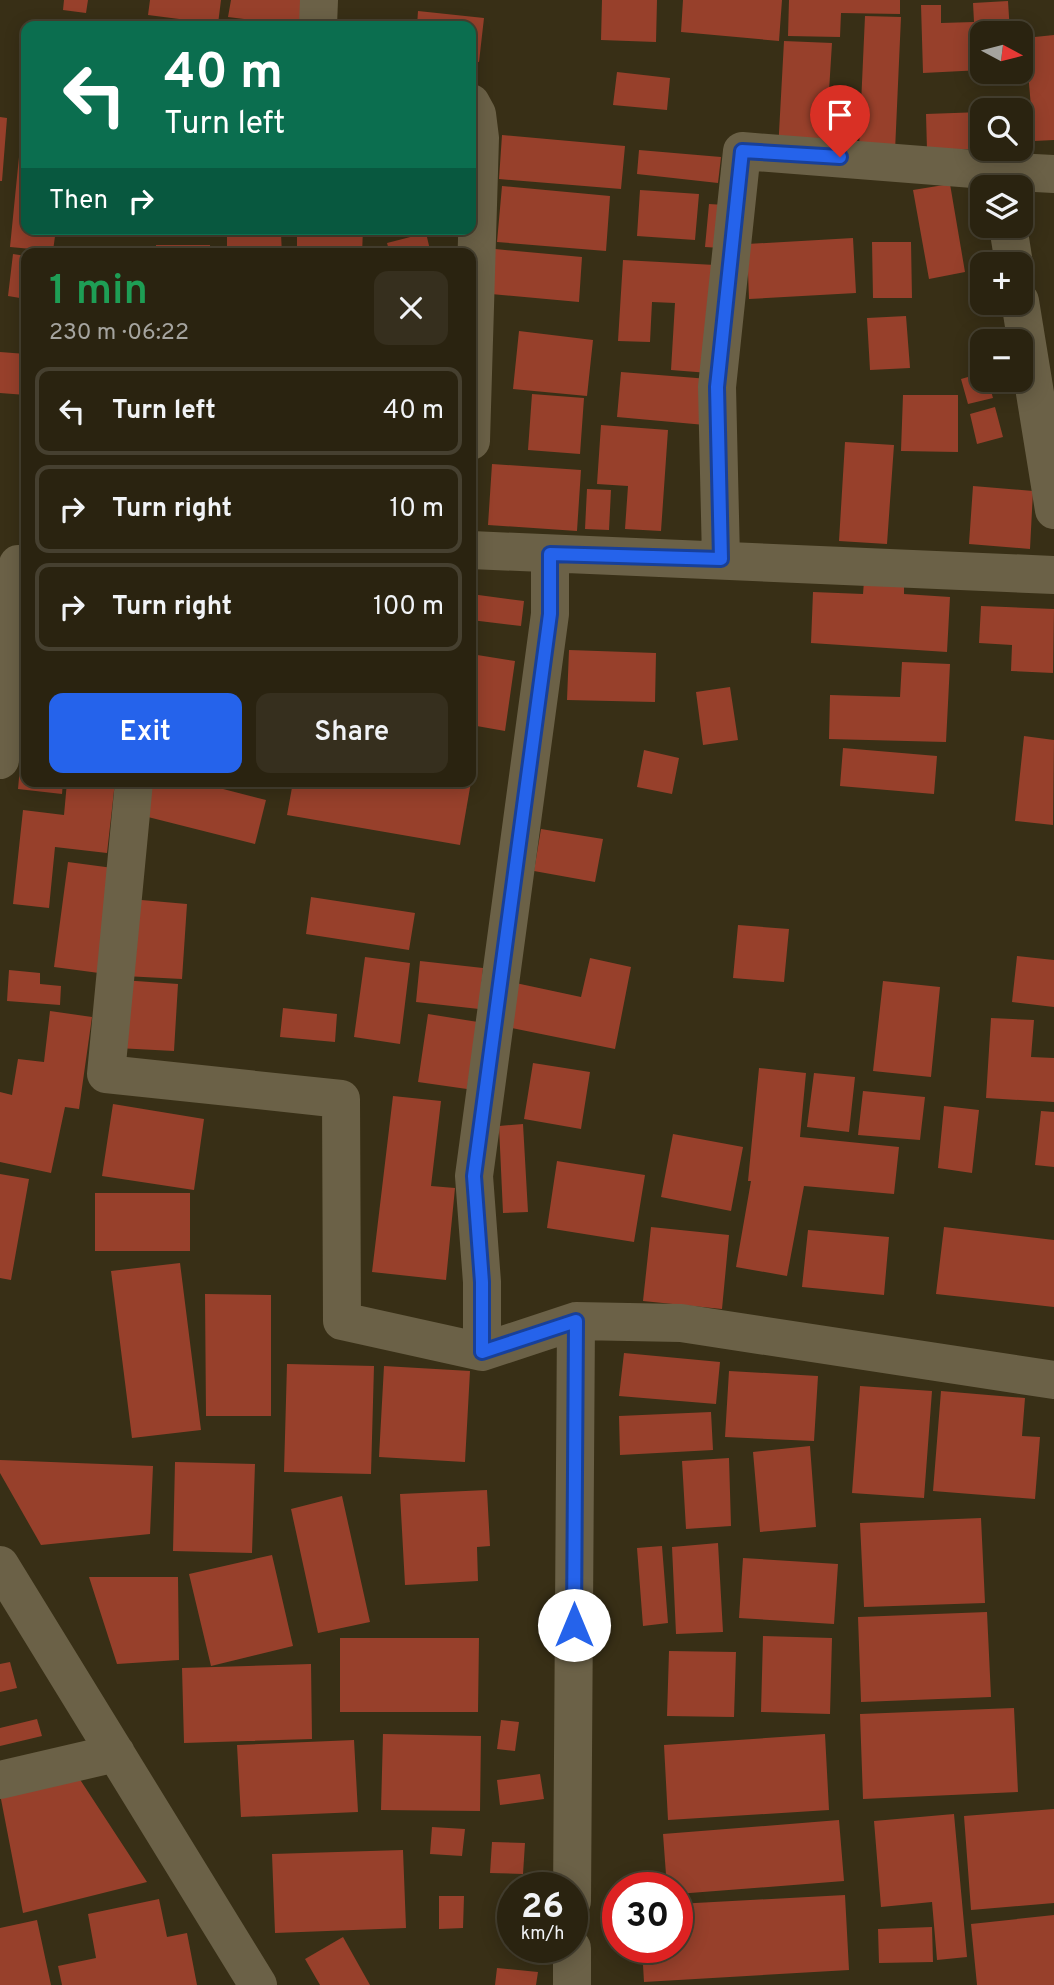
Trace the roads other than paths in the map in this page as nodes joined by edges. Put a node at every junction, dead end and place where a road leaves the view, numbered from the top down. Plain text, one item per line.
1 (318, 0) edge
2 (318, 21) edge
3 (476, 112) edge
4 (1054, 174) edge
5 (970, 176) edge
6 (1033, 176) edge
7 (476, 272) edge
8 (1022, 315) edge
9 (1054, 510) edge
10 (476, 550) edge
11 (550, 554) junction
12 (721, 559) junction
13 (15, 563) edge
14 (1054, 575) edge
15 (0, 760) edge
16 (134, 787) edge
17 (576, 1321) junction
18 (482, 1352) junction
19 (1054, 1380) edge
20 (0, 1565) edge
21 (116, 1753) junction
22 (0, 1780) edge
23 (572, 1872) edge
24 (572, 1963) edge
25 (258, 1985) edge
26 (572, 1985) edge

1 - 2 street
3 - 7 street
4 - 6 street
5 - 12 street
8 - 9 street
10 - 11 street
11 - 12 street
11 - 18 street
12 - 14 street
13 - 15 street
16 - 18 street
17 - 18 street
17 - 19 street
17 - 23 street
20 - 21 street
21 - 22 street
21 - 25 street
24 - 26 street

